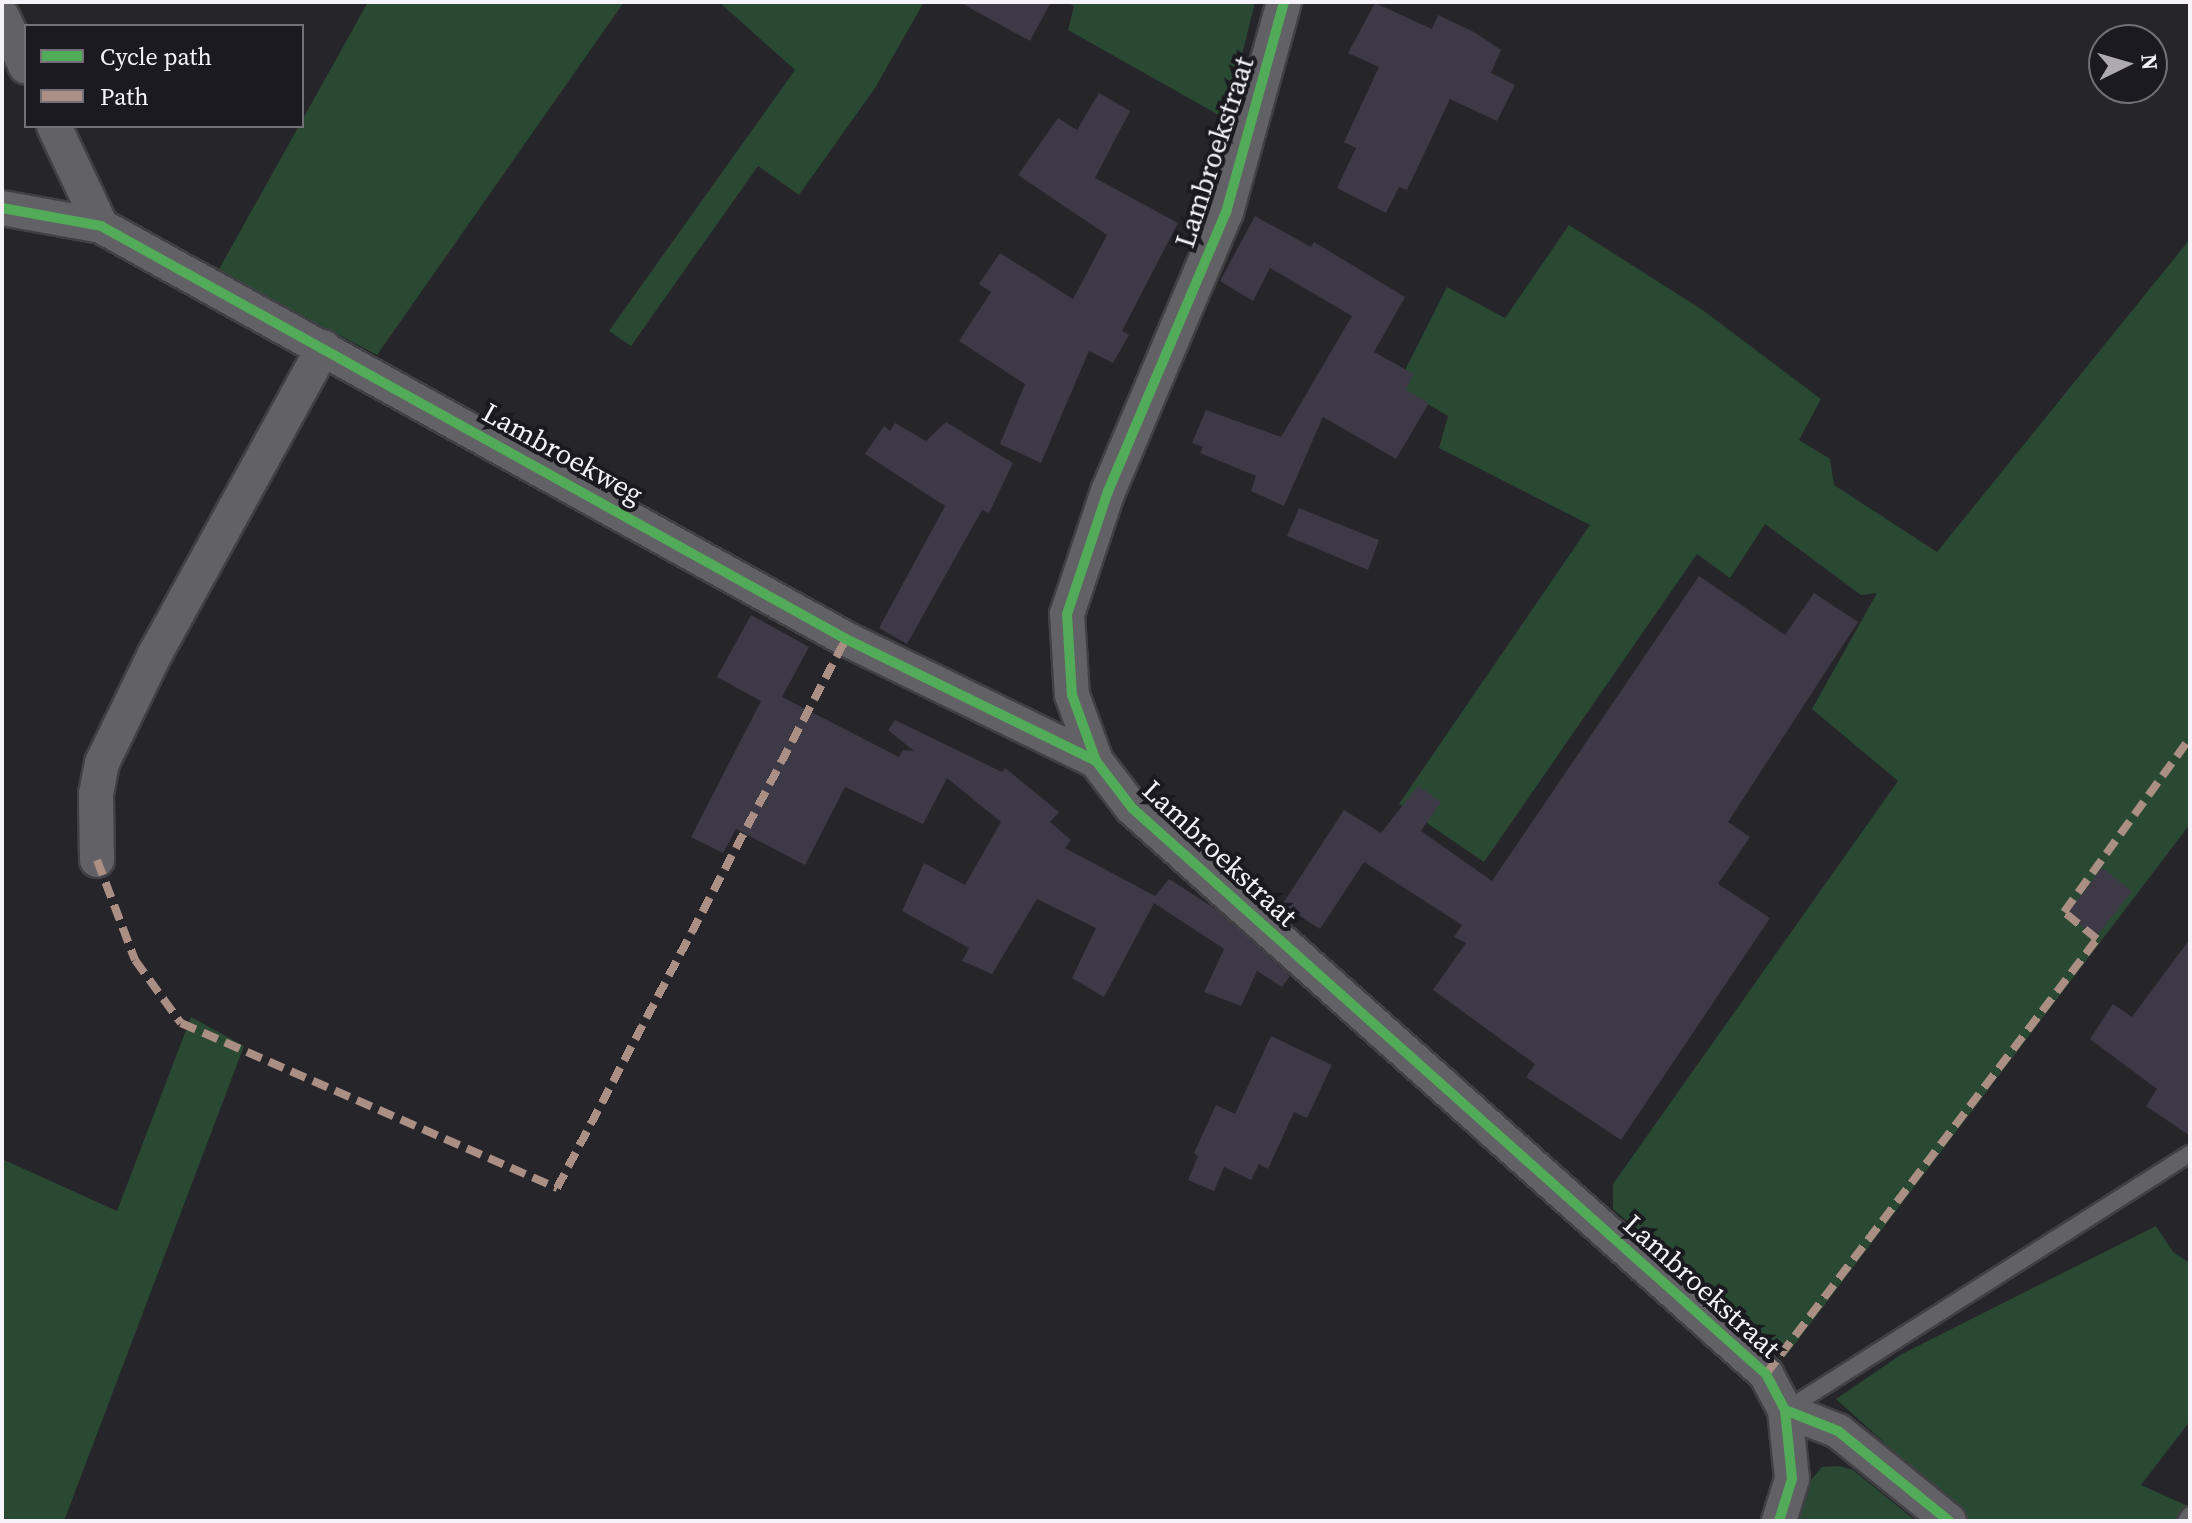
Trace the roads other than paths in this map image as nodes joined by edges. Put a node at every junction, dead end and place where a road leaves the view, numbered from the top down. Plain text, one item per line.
1 (1284, 2) edge
2 (2, 16) edge
3 (24, 63) edge
4 (55, 128) edge
5 (2, 208) edge
6 (101, 226) junction
7 (324, 347) junction
8 (1096, 761) junction
9 (97, 860) dead end
10 (2190, 1154) edge
11 (1785, 1410) junction
12 (2190, 1515) edge
13 (1779, 1521) edge
14 (1949, 1521) edge
15 (2186, 1521) edge

1 - 8 street, Lambroekstraat
2 - 3 street
4 - 6 street
5 - 6 street, Lambroekweg
6 - 7 street, Lambroekweg
7 - 8 street, Lambroekweg
7 - 9 street
8 - 11 street, Lambroekstraat
10 - 11 lane
11 - 13 street, Lambroekstraat
11 - 14 street
12 - 15 lane

